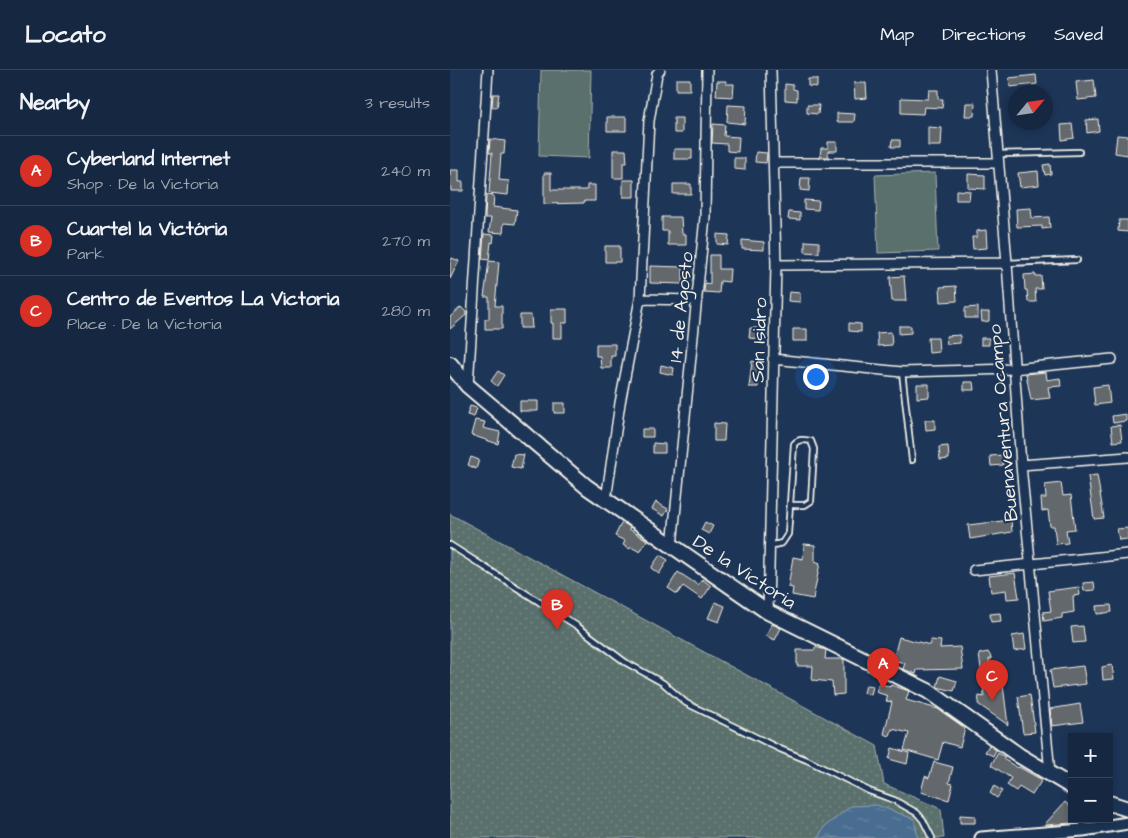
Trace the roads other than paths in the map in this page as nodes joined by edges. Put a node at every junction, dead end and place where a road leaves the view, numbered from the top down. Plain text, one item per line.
1 (488, 70) edge
2 (660, 70) edge
3 (707, 70) edge
4 (771, 70) edge
5 (991, 70) edge
6 (1079, 152) dead end
7 (998, 159) junction
8 (774, 163) junction
9 (1077, 260) dead end
10 (1007, 263) junction
11 (776, 265) junction
12 (640, 300) junction
13 (697, 300) junction
14 (1112, 358) dead end
15 (773, 359) junction
16 (450, 364) edge
17 (1013, 368) junction
18 (902, 372) junction
19 (468, 386) junction
20 (1128, 457) edge
21 (912, 460) dead end
22 (1021, 465) junction
23 (606, 500) junction
24 (791, 505) junction
25 (450, 545) edge
26 (672, 546) junction
27 (769, 546) junction
28 (1128, 554) edge
29 (1031, 564) junction
30 (974, 570) dead end
31 (768, 612) junction
32 (1050, 773) junction
33 (1068, 784) edge
34 (1113, 803) edge
35 (1128, 809) edge
36 (1128, 823) edge
37 (1083, 829) edge
38 (932, 838) edge
39 (981, 838) edge

1 - 19 street
2 - 12 street
3 - 13 street, 14 de Agosto
4 - 8 street, San Isidro
5 - 7 street, Buenaventura Ocampo
6 - 7 lane
7 - 8 street
7 - 10 street, Buenaventura Ocampo
8 - 11 street, San Isidro
9 - 10 lane
10 - 11 street
10 - 17 street, Buenaventura Ocampo
11 - 15 street, San Isidro
12 - 13 street
12 - 23 street
13 - 26 street, 14 de Agosto
14 - 17 street
15 - 18 street
15 - 27 street, San Isidro
16 - 19 main road, De la Victoria
17 - 18 street
17 - 22 street, Buenaventura Ocampo
18 - 21 lane
19 - 23 main road, De la Victoria
20 - 22 street
22 - 29 street, Buenaventura Ocampo
23 - 26 main road, De la Victoria
24 - 24 lane
24 - 27 lane
25 - 38 lane
26 - 31 main road, De la Victoria
27 - 31 street, San Isidro
28 - 29 street
29 - 30 street
29 - 32 street, Buenaventura Ocampo
31 - 32 main road, De la Victoria
32 - 33 main road, De la Victoria
34 - 35 main road
36 - 37 street
37 - 39 street

